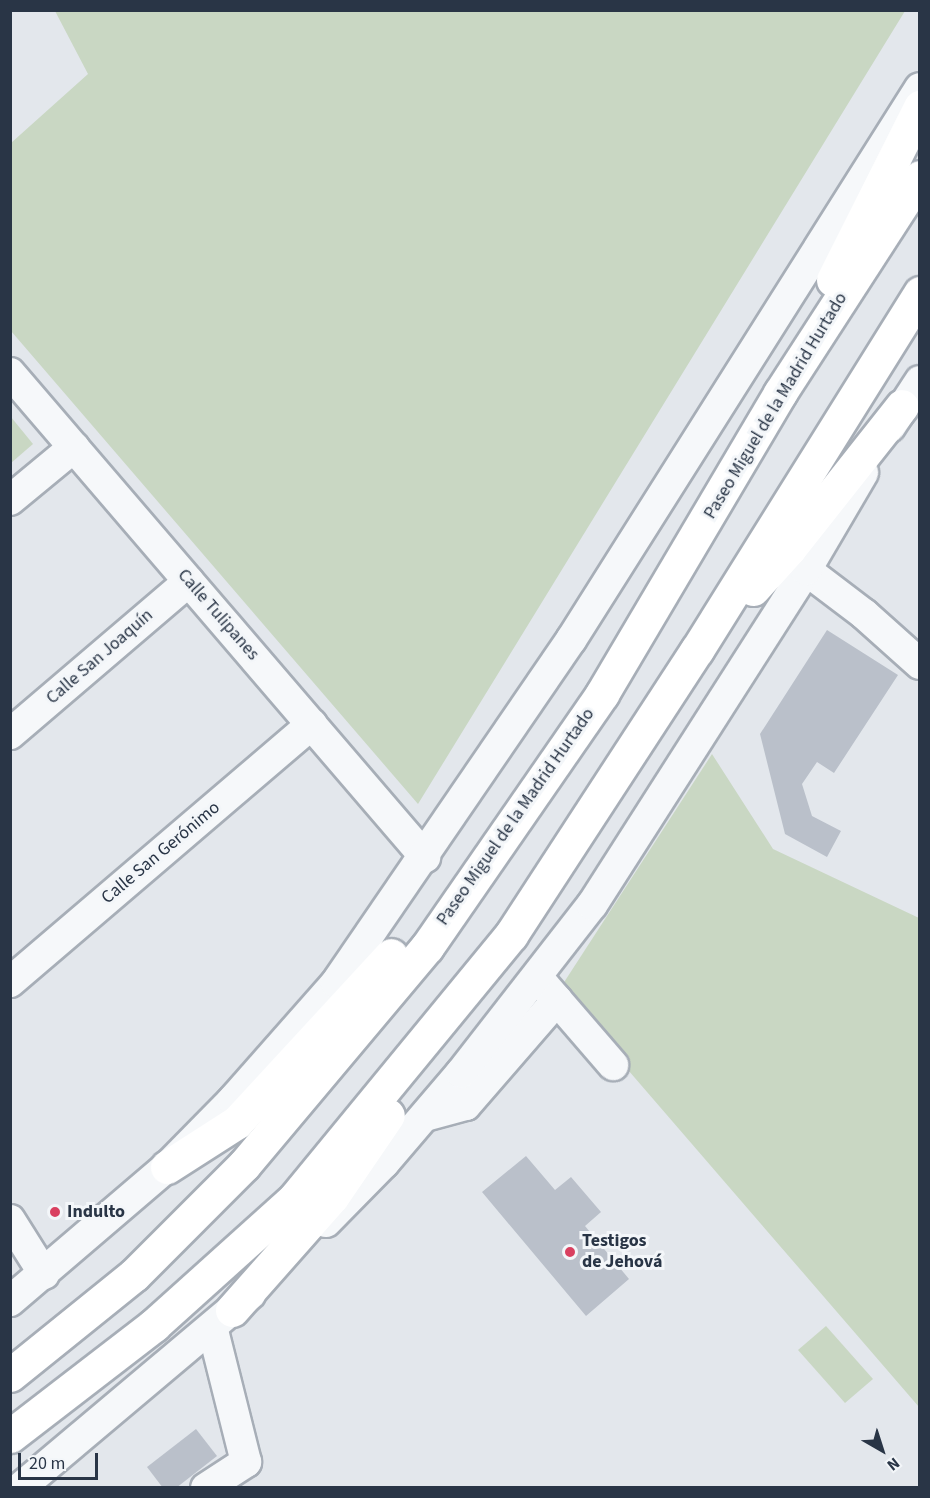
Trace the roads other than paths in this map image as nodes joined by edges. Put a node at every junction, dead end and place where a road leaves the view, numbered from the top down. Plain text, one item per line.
1 (920, 88) edge
2 (920, 107) edge
3 (920, 177) edge
4 (920, 293) edge
5 (10, 373) edge
6 (780, 393) junction
7 (911, 393) edge
8 (74, 447) junction
9 (10, 500) edge
10 (806, 570) junction
11 (189, 581) junction
12 (697, 650) junction
13 (920, 664) edge
14 (312, 724) junction
15 (10, 734) edge
16 (505, 830) junction
17 (426, 857) junction
18 (10, 982) edge
19 (547, 989) junction
20 (433, 1030) junction
21 (613, 1065) dead end
22 (167, 1167) junction
23 (10, 1220) edge
24 (44, 1274) junction
25 (10, 1301) edge
26 (222, 1319) junction
27 (10, 1375) edge
28 (10, 1436) edge
29 (20, 1488) edge
30 (206, 1488) edge

1 - 17 street
2 - 6 highway
3 - 6 highway, Paseo Miguel de la Madrid Hurtado
4 - 12 highway
5 - 8 street, Calle Tulipanes
6 - 16 highway, Paseo Miguel de la Madrid Hurtado
7 - 10 street
7 - 12 highway
8 - 9 street
8 - 11 street, Calle Tulipanes
10 - 13 street
10 - 19 street
11 - 14 street, Calle Tulipanes
11 - 15 street, Calle San Joaquín
12 - 20 highway
14 - 17 street, Calle Tulipanes
14 - 18 street, Calle San Gerónimo
16 - 22 highway
16 - 27 highway, Paseo Miguel de la Madrid Hurtado
17 - 22 street
19 - 21 street
19 - 26 street
20 - 26 highway
20 - 28 highway
22 - 24 street
23 - 24 street
24 - 25 street
26 - 29 street
26 - 30 street

